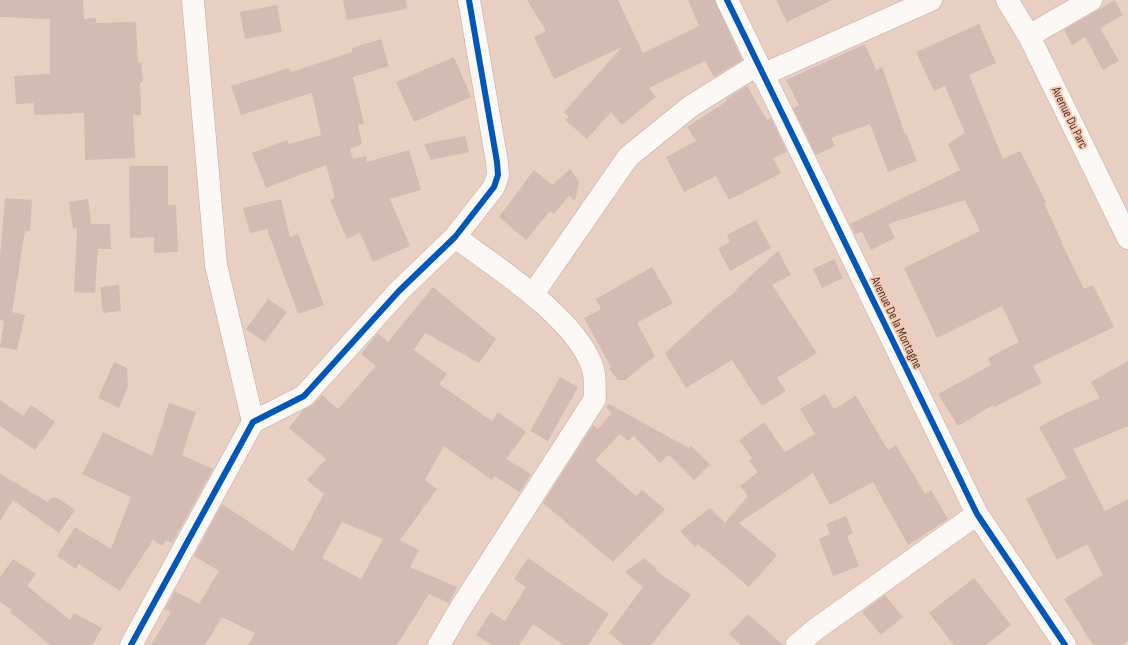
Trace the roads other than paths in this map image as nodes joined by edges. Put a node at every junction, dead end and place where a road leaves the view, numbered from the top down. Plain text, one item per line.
1 (193, 0) edge
2 (469, 0) edge
3 (727, 0) edge
4 (931, 0) edge
5 (1007, 0) edge
6 (1092, 0) edge
7 (1029, 36) junction
8 (760, 70) junction
9 (455, 237) junction
10 (1128, 238) edge
11 (533, 294) junction
12 (253, 422) junction
13 (977, 514) junction
14 (131, 645) edge
15 (439, 645) edge
16 (797, 645) edge
17 (1065, 645) edge

1 - 12 street
2 - 9 street
3 - 8 street, Avenue De la Montagne
4 - 8 street
5 - 7 street, Avenue Du Parc
6 - 7 street
7 - 10 street, Avenue Du Parc
8 - 11 street
8 - 13 street, Avenue De la Montagne
9 - 11 street
9 - 12 street
11 - 15 street
12 - 14 street
13 - 16 street
13 - 17 street, Avenue De la Montagne

